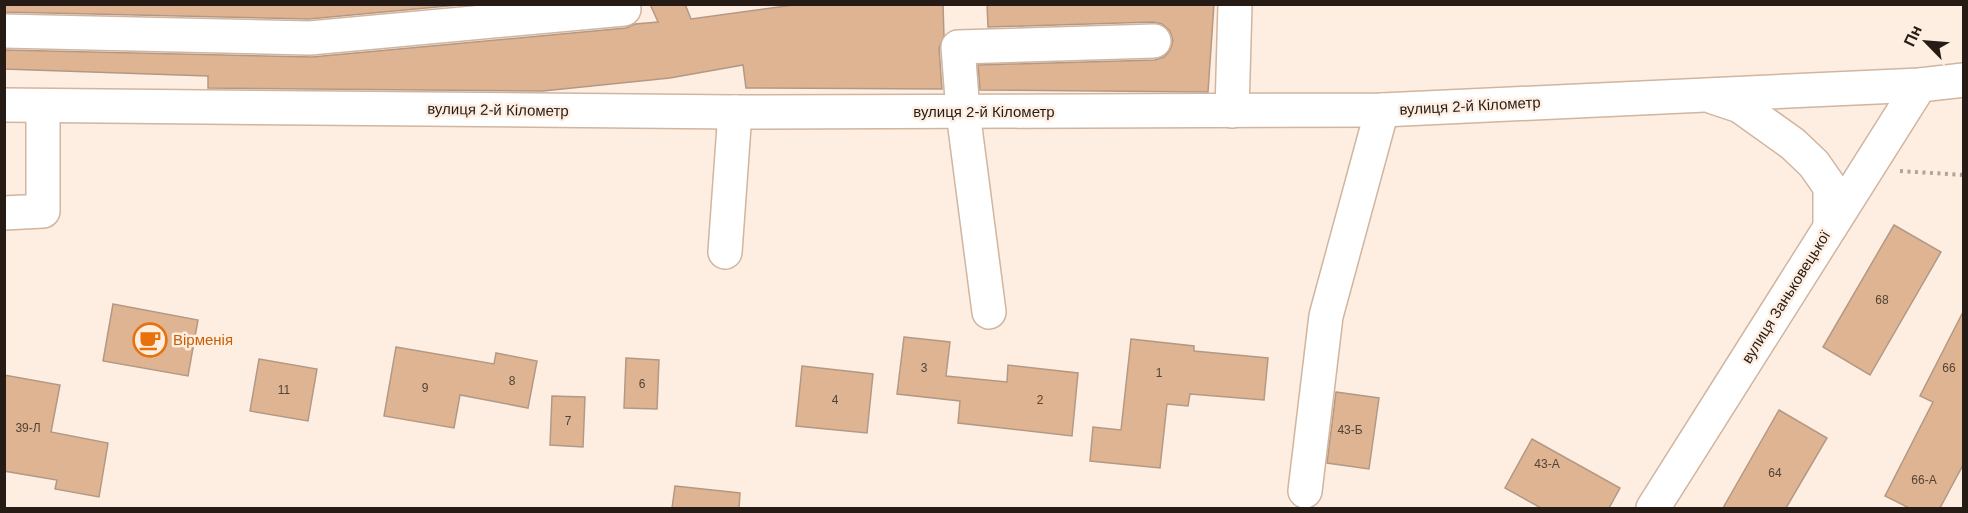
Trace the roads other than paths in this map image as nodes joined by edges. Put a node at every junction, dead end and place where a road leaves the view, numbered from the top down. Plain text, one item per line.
1 (1235, 4) edge
2 (573, 9) edge
3 (624, 9) dead end
4 (4, 31) edge
5 (1154, 41) dead end
6 (1964, 80) edge
7 (1920, 85) junction
8 (1708, 95) junction
9 (4, 105) edge
10 (43, 106) junction
11 (1382, 110) junction
12 (1232, 111) junction
13 (735, 112) junction
14 (963, 112) junction
15 (4, 213) edge
16 (1830, 227) junction
17 (725, 252) dead end
18 (989, 312) dead end
19 (1305, 490) dead end
20 (1653, 508) edge

1 - 12 street
2 - 3 street
2 - 4 street
5 - 14 street
6 - 7 street, вулиця 2-й Кілометр
7 - 8 street, вулиця 2-й Кілометр
7 - 16 street, вулиця Заньковецької
8 - 11 street, вулиця 2-й Кілометр
8 - 16 street
9 - 10 street, вулиця 2-й Кілометр
10 - 13 street, вулиця 2-й Кілометр
10 - 15 street
11 - 12 street, вулиця 2-й Кілометр
11 - 19 street
12 - 14 street, вулиця 2-й Кілометр
13 - 14 street, вулиця 2-й Кілометр
13 - 17 street
14 - 18 street
16 - 20 street, вулиця Заньковецької

